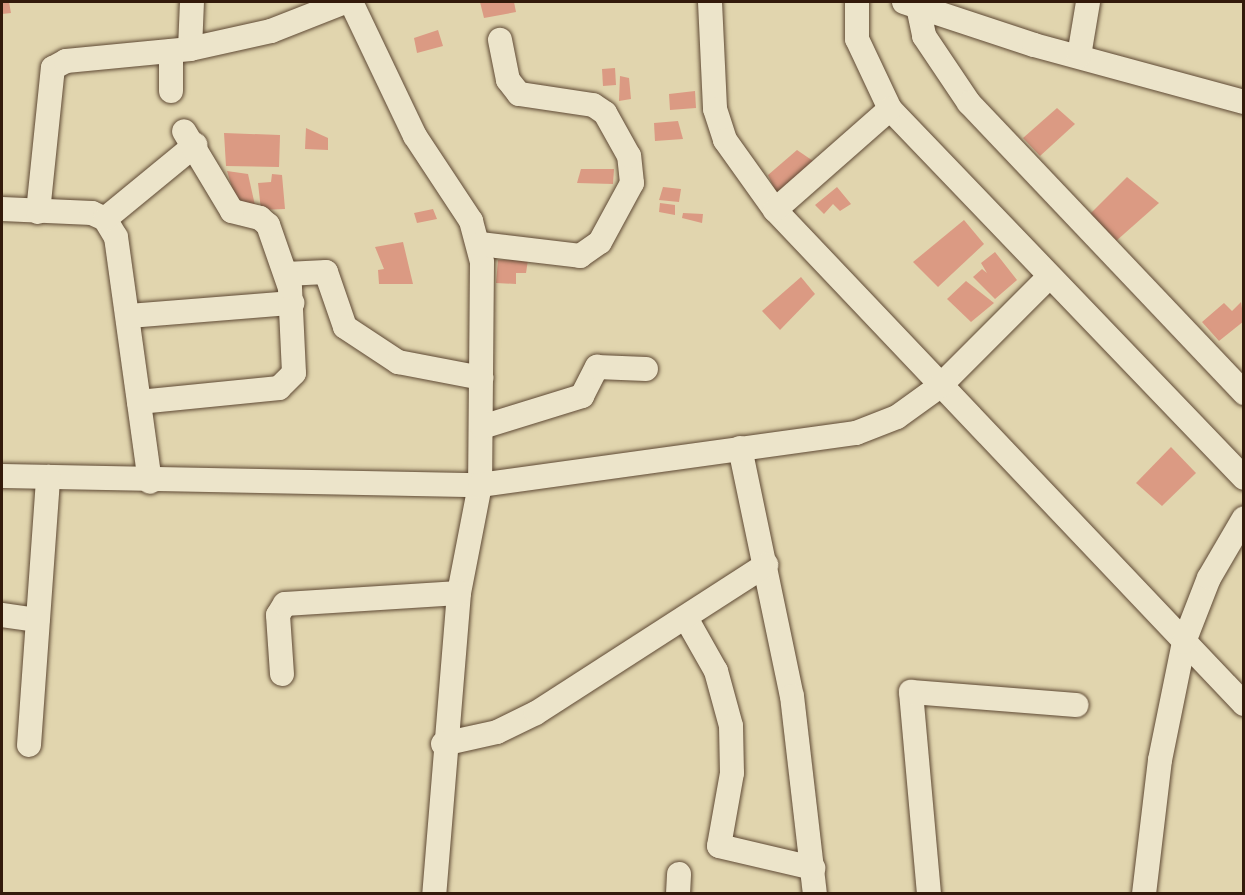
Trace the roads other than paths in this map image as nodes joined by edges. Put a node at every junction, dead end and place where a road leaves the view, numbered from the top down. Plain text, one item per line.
1 (192, 2) edge
2 (345, 2) edge
3 (351, 2) edge
4 (710, 2) edge
5 (857, 2) edge
6 (1088, 2) edge
7 (912, 3) edge
8 (500, 40) dead end
9 (180, 50) junction
10 (1079, 56) junction
11 (171, 92) dead end
12 (1244, 102) edge
13 (890, 109) junction
14 (2, 209) edge
15 (775, 210) junction
16 (38, 212) junction
17 (105, 219) junction
18 (480, 244) junction
19 (286, 274) junction
20 (1049, 276) junction
21 (292, 303) junction
22 (129, 316) junction
23 (646, 369) dead end
24 (481, 378) junction
25 (940, 387) junction
26 (1244, 393) edge
27 (139, 402) junction
28 (482, 427) junction
29 (740, 448) junction
30 (2, 476) edge
31 (48, 477) junction
32 (1244, 478) edge
33 (150, 482) junction
34 (480, 485) junction
35 (1244, 518) edge
36 (766, 565) junction
37 (459, 593) junction
38 (2, 615) edge
39 (686, 618) junction
40 (38, 620) junction
41 (1184, 642) junction
42 (282, 674) dead end
43 (1244, 704) edge
44 (1076, 705) dead end
45 (443, 744) junction
46 (29, 745) dead end
47 (813, 868) junction
48 (434, 894) edge
49 (814, 894) edge
50 (929, 894) edge
51 (1144, 894) edge

1 - 9 street
2 - 9 street
3 - 18 street
4 - 15 street
5 - 13 street
6 - 10 street
7 - 10 street
7 - 26 street
8 - 18 street
9 - 11 street
9 - 16 street
10 - 12 street
13 - 15 street
13 - 20 street
14 - 16 street
15 - 25 street
16 - 17 street
17 - 19 street
17 - 22 street
18 - 24 street
19 - 21 street
19 - 24 street
20 - 25 street
20 - 32 street
21 - 22 street
21 - 27 street
22 - 27 street
23 - 28 street
24 - 28 street
25 - 29 street
25 - 41 street
27 - 33 street
28 - 34 street
29 - 34 street
29 - 36 street
30 - 31 street
31 - 33 street
31 - 40 street
33 - 34 street
34 - 37 street
35 - 41 street
36 - 39 street
36 - 47 street
37 - 42 street
37 - 45 street
38 - 40 street
39 - 45 street
39 - 47 street
40 - 46 street
41 - 43 street
41 - 51 street
44 - 50 street
45 - 48 street
47 - 49 street

